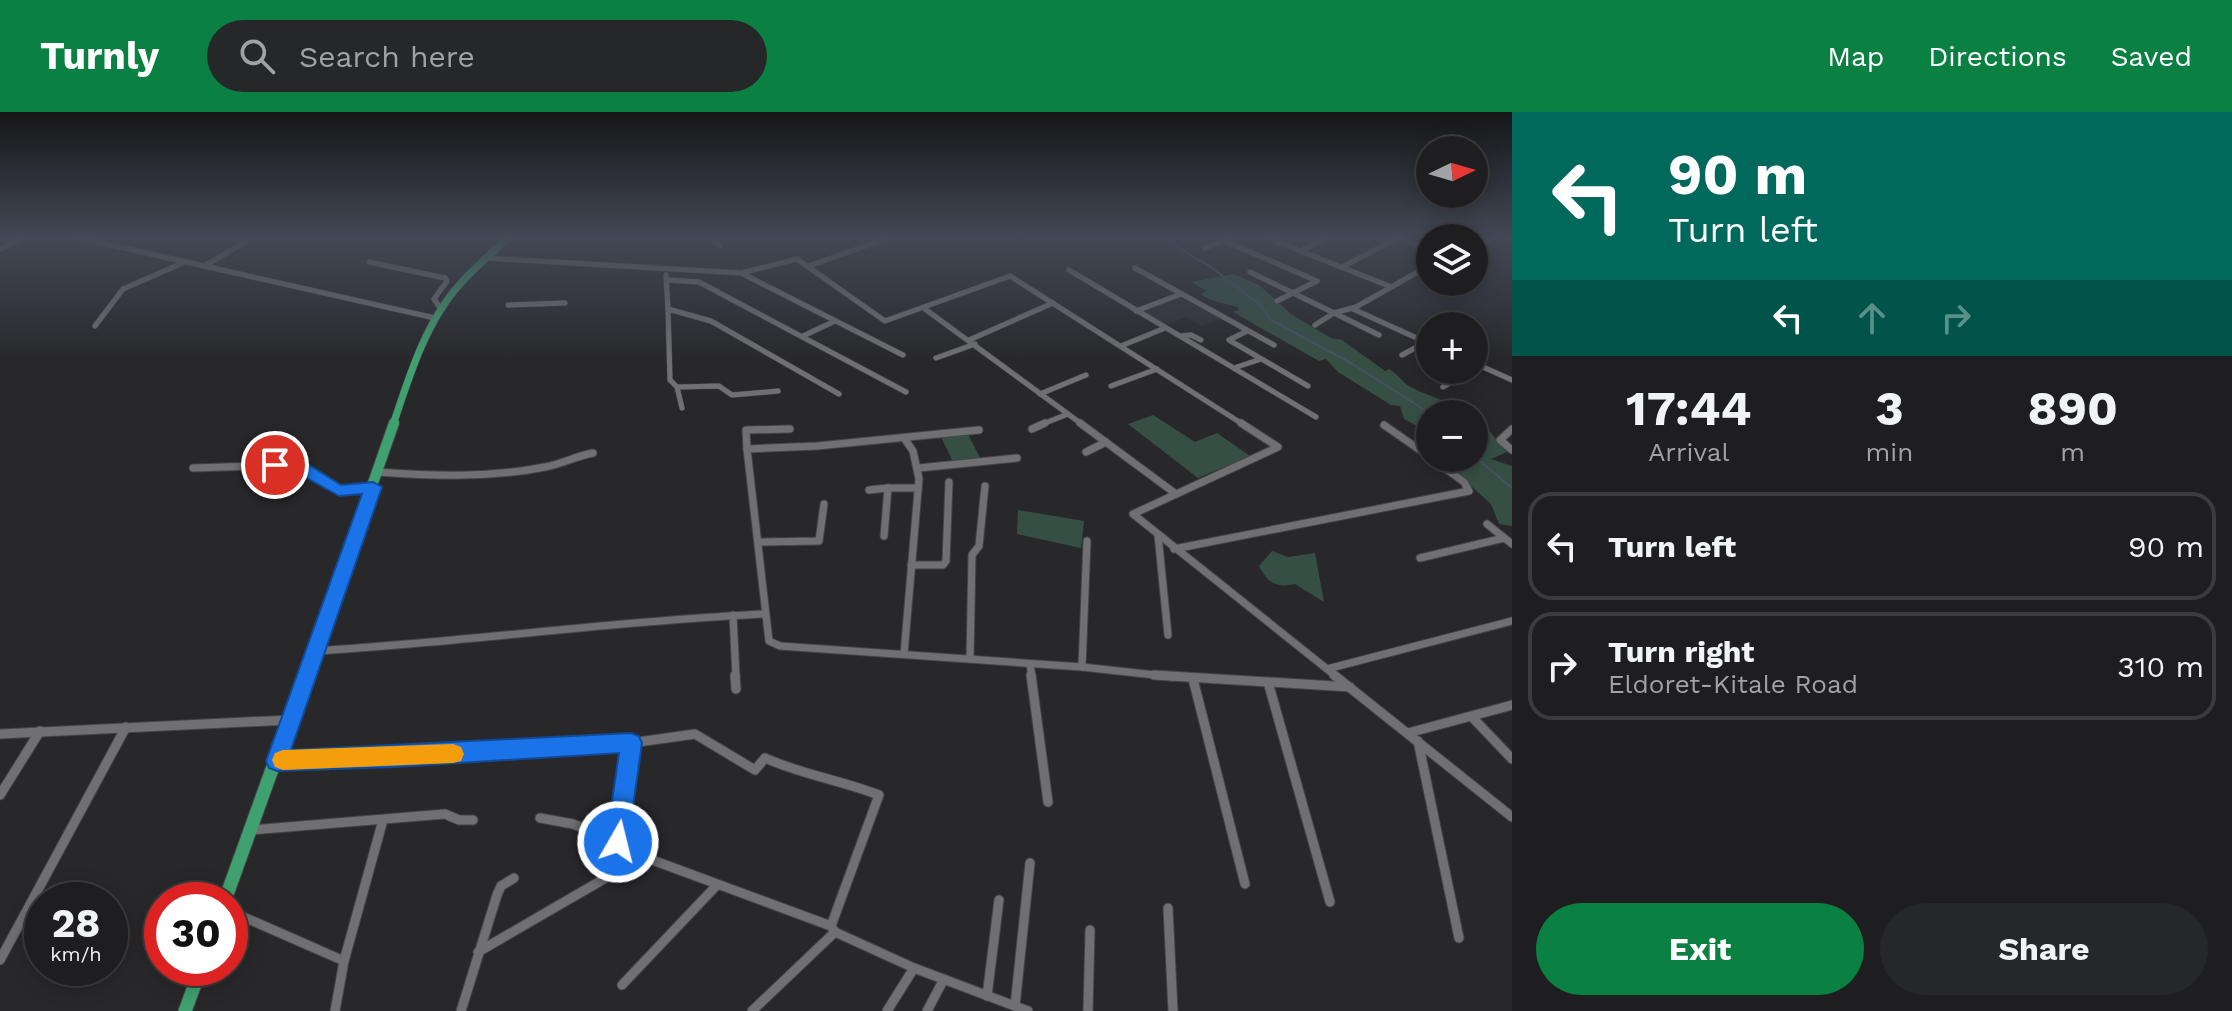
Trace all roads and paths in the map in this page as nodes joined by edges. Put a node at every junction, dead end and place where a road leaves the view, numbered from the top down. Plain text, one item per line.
1 (147, 278) edge
2 (267, 278) edge
3 (445, 278) edge
4 (466, 278) edge
5 (751, 278) edge
6 (826, 278) edge
7 (1000, 278) edge
8 (1008, 278) edge
9 (1082, 278) edge
10 (1153, 278) edge
11 (1263, 278) edge
12 (1310, 278) edge
13 (1369, 278) edge
14 (1405, 278) edge
15 (667, 280) joint
16 (1389, 286) junction
17 (1293, 292) junction
18 (1181, 294) junction
19 (1277, 301) dead end
20 (565, 303) dead end
21 (1053, 303) junction
22 (508, 305) dead end
23 (1351, 308) junction
24 (668, 309) junction
25 (925, 309) junction
26 (1136, 311) junction
27 (1334, 313) junction
28 (438, 314) junction
29 (835, 321) junction
30 (1315, 325) dead end
31 (95, 326) dead end
32 (1165, 328) junction
33 (1247, 331) junction
34 (1379, 335) dead end
35 (803, 336) junction
36 (1180, 336) junction
37 (1416, 338) edge
38 (1201, 340) dead end
39 (972, 342) junction
40 (1274, 345) dead end
41 (1121, 346) junction
42 (1416, 349) edge
43 (903, 355) dead end
44 (1402, 355) dead end
45 (936, 358) dead end
46 (1261, 359) junction
47 (1234, 368) junction
48 (1157, 369) junction
49 (1488, 372) edge
50 (1086, 375) dead end
51 (1512, 380) edge
52 (1448, 384) edge
53 (1111, 386) dead end
54 (1308, 386) dead end
55 (677, 387) junction
56 (1443, 387) dead end
57 (778, 391) dead end
58 (906, 392) dead end
59 (839, 394) dead end
60 (1040, 394) junction
61 (682, 408) dead end
62 (1068, 414) junction
63 (1316, 417) dead end
64 (1384, 425) dead end
65 (790, 429) dead end
66 (1032, 429) dead end
67 (1512, 429) edge
68 (979, 430) dead end
69 (904, 438) junction
70 (1106, 442) junction
71 (1416, 448) edge
72 (747, 449) junction
73 (1512, 450) edge
74 (1086, 452) dead end
75 (593, 453) dead end
76 (1017, 458) dead end
77 (193, 468) dead end
78 (919, 468) junction
79 (378, 472) junction
80 (1450, 472) edge
81 (949, 482) dead end
82 (985, 486) dead end
83 (373, 487) junction
84 (888, 488) junction
85 (918, 488) junction
86 (869, 490) dead end
87 (1176, 494) junction
88 (824, 504) dead end
89 (1487, 524) dead end
90 (1158, 535) junction
91 (884, 536) dead end
92 (1504, 538) junction
93 (1087, 541) dead end
94 (759, 542) junction
95 (1512, 544) edge
96 (1174, 549) junction
97 (1420, 558) dead end
98 (911, 565) junction
99 (764, 614) junction
100 (733, 615) junction
101 (1512, 621) edge
102 (1168, 635) dead end
103 (315, 651) junction
104 (904, 654) junction
105 (970, 659) junction
106 (1030, 664) junction
107 (1082, 667) junction
108 (1327, 669) junction
109 (1193, 679) junction
110 (1268, 682) junction
111 (1352, 687) junction
112 (736, 689) dead end
113 (1512, 705) edge
114 (1472, 717) junction
115 (291, 720) junction
116 (126, 727) junction
117 (40, 731) junction
118 (1408, 733) junction
119 (0, 734) edge
120 (1418, 741) junction
121 (631, 743) junction
122 (1512, 759) edge
123 (277, 761) junction
124 (0, 795) edge
125 (1048, 802) dead end
126 (1512, 817) edge
127 (540, 818) dead end
128 (383, 820) junction
129 (473, 820) dead end
130 (251, 830) junction
131 (618, 842) junction
132 (636, 854) junction
133 (1030, 863) dead end
134 (514, 878) dead end
135 (232, 882) edge
136 (1245, 884) dead end
137 (717, 885) junction
138 (999, 900) dead end
139 (1330, 902) dead end
140 (1168, 908) dead end
141 (248, 919) edge
142 (833, 929) junction
143 (1090, 930) dead end
144 (1459, 938) dead end
145 (478, 952) junction
146 (0, 960) edge
147 (344, 961) junction
148 (914, 968) junction
149 (944, 979) junction
150 (622, 985) dead end
151 (194, 986) edge
152 (987, 996) junction
153 (1015, 1006) junction
154 (185, 1011) edge
155 (335, 1011) edge
156 (461, 1011) edge
157 (752, 1011) edge
158 (887, 1011) edge
159 (927, 1011) edge
160 (1028, 1011) edge
161 (1088, 1011) edge
162 (1173, 1011) edge

1 - 31 street
2 - 28 street
3 - 28 street
4 - 28 highway
5 - 29 street
6 - 25 street
7 - 25 street
8 - 21 street
9 - 26 street
10 - 18 street
11 - 17 street
12 - 17 street
13 - 16 street
14 - 16 street
15 - 24 street
15 - 35 street
16 - 23 street
17 - 19 street
17 - 27 street
18 - 26 street
18 - 33 street
20 - 22 street
21 - 39 street
21 - 41 street
23 - 27 street
23 - 37 street
24 - 55 street
24 - 59 street
25 - 39 street
26 - 32 street
27 - 30 street
27 - 34 street
28 - 79 highway
29 - 35 street
29 - 43 street
32 - 36 street
32 - 41 street
33 - 40 street
33 - 46 street
35 - 58 street
36 - 38 street
36 - 47 street
39 - 45 street
39 - 60 street
41 - 48 street
42 - 44 street
46 - 47 street
46 - 54 street
47 - 63 street
48 - 53 street
48 - 87 street
49 - 51 street
50 - 60 street
52 - 56 street
55 - 57 street
55 - 61 street
60 - 62 street
62 - 66 street
62 - 70 street
64 - 71 street
65 - 72 street
67 - 73 street
68 - 69 street
69 - 72 street
69 - 78 street
70 - 74 street
70 - 87 street
72 - 94 street
75 - 79 street
76 - 78 street
77 - 83 street
78 - 85 street
79 - 83 highway
80 - 96 street
81 - 98 street
82 - 105 street
83 - 103 highway
84 - 85 street
84 - 86 street
84 - 91 street
85 - 98 street
87 - 90 street
88 - 94 street
89 - 92 street
90 - 96 street
90 - 102 street
92 - 95 street
92 - 97 street
93 - 107 street
94 - 99 street
96 - 108 street
98 - 104 street
99 - 100 street
99 - 104 street
100 - 103 street
100 - 112 street
101 - 108 street
103 - 115 highway
104 - 105 street
105 - 106 street
106 - 107 street
106 - 125 street
107 - 109 street
108 - 111 street
109 - 110 street
109 - 136 street
110 - 111 street
110 - 139 street
111 - 118 street
113 - 114 street
114 - 118 street
114 - 122 street
115 - 116 street
115 - 123 highway
116 - 117 street
116 - 146 street
117 - 119 street
117 - 124 street
118 - 120 street
120 - 126 street
120 - 144 street
121 - 123 street
121 - 131 street
121 - 142 street
123 - 130 highway
127 - 131 street
128 - 129 street
128 - 130 street
128 - 147 street
130 - 135 highway
131 - 132 street
132 - 137 street
132 - 145 street
133 - 153 street
134 - 145 street
137 - 142 street
137 - 150 street
138 - 152 street
140 - 162 street
141 - 147 street
142 - 148 street
142 - 157 street
143 - 161 street
145 - 156 street
147 - 155 street
148 - 149 street
148 - 158 street
149 - 152 street
149 - 159 street
151 - 154 highway
152 - 153 street
153 - 160 street

